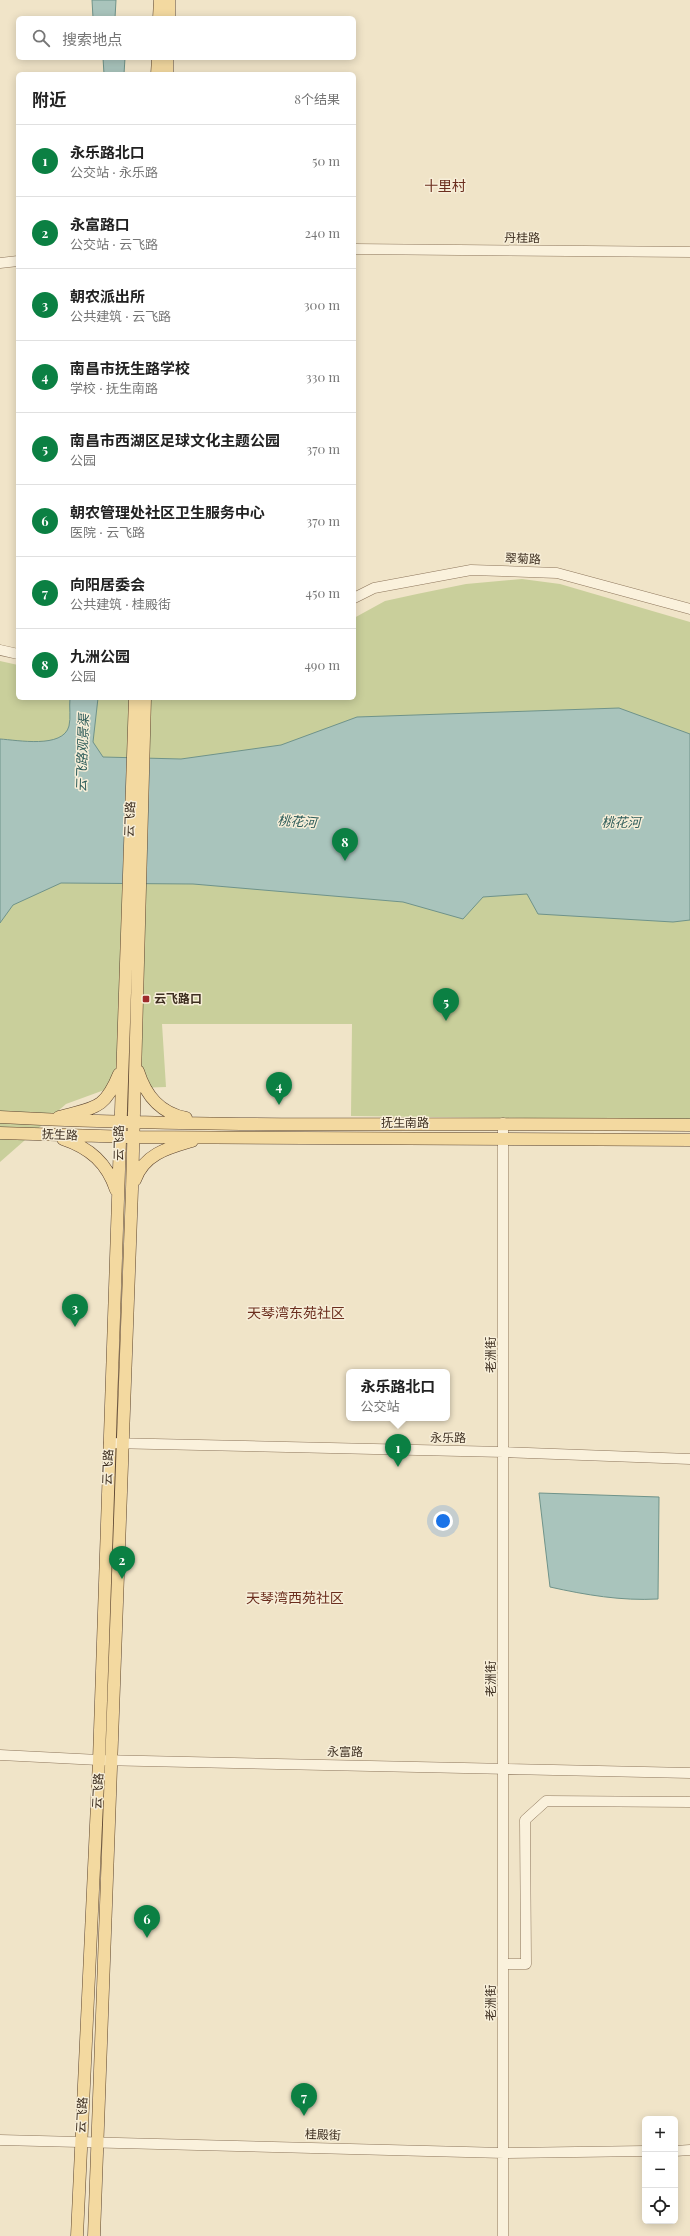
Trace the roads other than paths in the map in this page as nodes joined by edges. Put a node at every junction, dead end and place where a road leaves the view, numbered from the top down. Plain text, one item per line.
1 (160, 0) edge
2 (169, 0) edge
3 (159, 16) edge
4 (169, 16) edge
5 (158, 60) edge
6 (167, 60) edge
7 (157, 72) edge
8 (167, 72) edge
9 (356, 249) edge
10 (690, 252) edge
11 (16, 261) edge
12 (0, 263) edge
13 (356, 597) edge
14 (690, 609) edge
15 (0, 650) edge
16 (16, 654) edge
17 (135, 700) edge
18 (145, 700) edge
19 (139, 746) junction
20 (136, 1063) junction
21 (122, 1067) junction
22 (0, 1118) edge
23 (50, 1120) junction
24 (503, 1122) junction
25 (120, 1123) junction
26 (134, 1123) junction
27 (208, 1123) junction
28 (690, 1125) edge
29 (0, 1133) edge
30 (50, 1135) junction
31 (120, 1137) junction
32 (133, 1137) junction
33 (207, 1138) junction
34 (504, 1140) junction
35 (690, 1140) edge
36 (132, 1189) junction
37 (118, 1197) junction
38 (109, 1443) junction
39 (122, 1444) junction
40 (504, 1452) junction
41 (690, 1459) edge
42 (0, 1755) edge
43 (105, 1760) junction
44 (504, 1768) junction
45 (690, 1773) edge
46 (690, 1802) edge
47 (504, 1964) junction
48 (0, 2140) edge
49 (80, 2140) junction
50 (97, 2142) junction
51 (690, 2150) edge
52 (642, 2151) edge
53 (678, 2151) edge
54 (504, 2154) junction
55 (77, 2236) edge
56 (94, 2236) edge
57 (503, 2236) edge

1 - 3 main road
2 - 4 main road
5 - 7 main road
6 - 8 main road
9 - 10 street, 丹桂路
11 - 12 street
13 - 14 street, 翠菊路
15 - 16 street
17 - 19 main road, 云飞路
18 - 19 main road, 云飞路
19 - 20 main road, 云飞路
19 - 21 main road, 云飞路
20 - 26 main road, 云飞路
20 - 27 main road
21 - 23 main road
21 - 25 main road, 云飞路
22 - 23 main road, 抚生路
23 - 25 main road, 抚生路
24 - 27 main road, 抚生南路
24 - 28 main road, 抚生南路
24 - 34 street, 老洲街
25 - 26 main road, 抚生南路
25 - 31 main road, 云飞路
26 - 27 main road, 抚生南路
26 - 32 main road, 云飞路
29 - 30 main road, 抚生路
30 - 31 main road, 抚生路
30 - 37 main road
31 - 32 main road, 抚生南路
31 - 37 main road, 云飞路
32 - 33 main road, 抚生南路
32 - 36 main road, 云飞路
33 - 34 main road, 抚生南路
33 - 36 main road
34 - 35 main road, 抚生南路
34 - 40 street, 老洲街
36 - 39 main road, 云飞路
37 - 38 main road, 云飞路
38 - 39 street, 永乐路
38 - 43 main road, 云飞路
39 - 40 street, 永乐路
39 - 43 main road, 云飞路
40 - 41 street, 永乐路
40 - 44 street, 老洲街
42 - 43 street, 永富路
43 - 44 street, 永富路
43 - 49 main road, 云飞路
43 - 50 main road, 云飞路
44 - 45 street, 永富路
44 - 47 street, 老洲街
46 - 47 street
47 - 54 street, 老洲街
48 - 49 street, 桂殿街
49 - 50 street, 桂殿街
49 - 55 main road, 云飞路
50 - 54 street, 桂殿街
50 - 56 main road, 云飞路
51 - 53 street
52 - 54 street, 桂殿街
54 - 57 street, 老洲街

